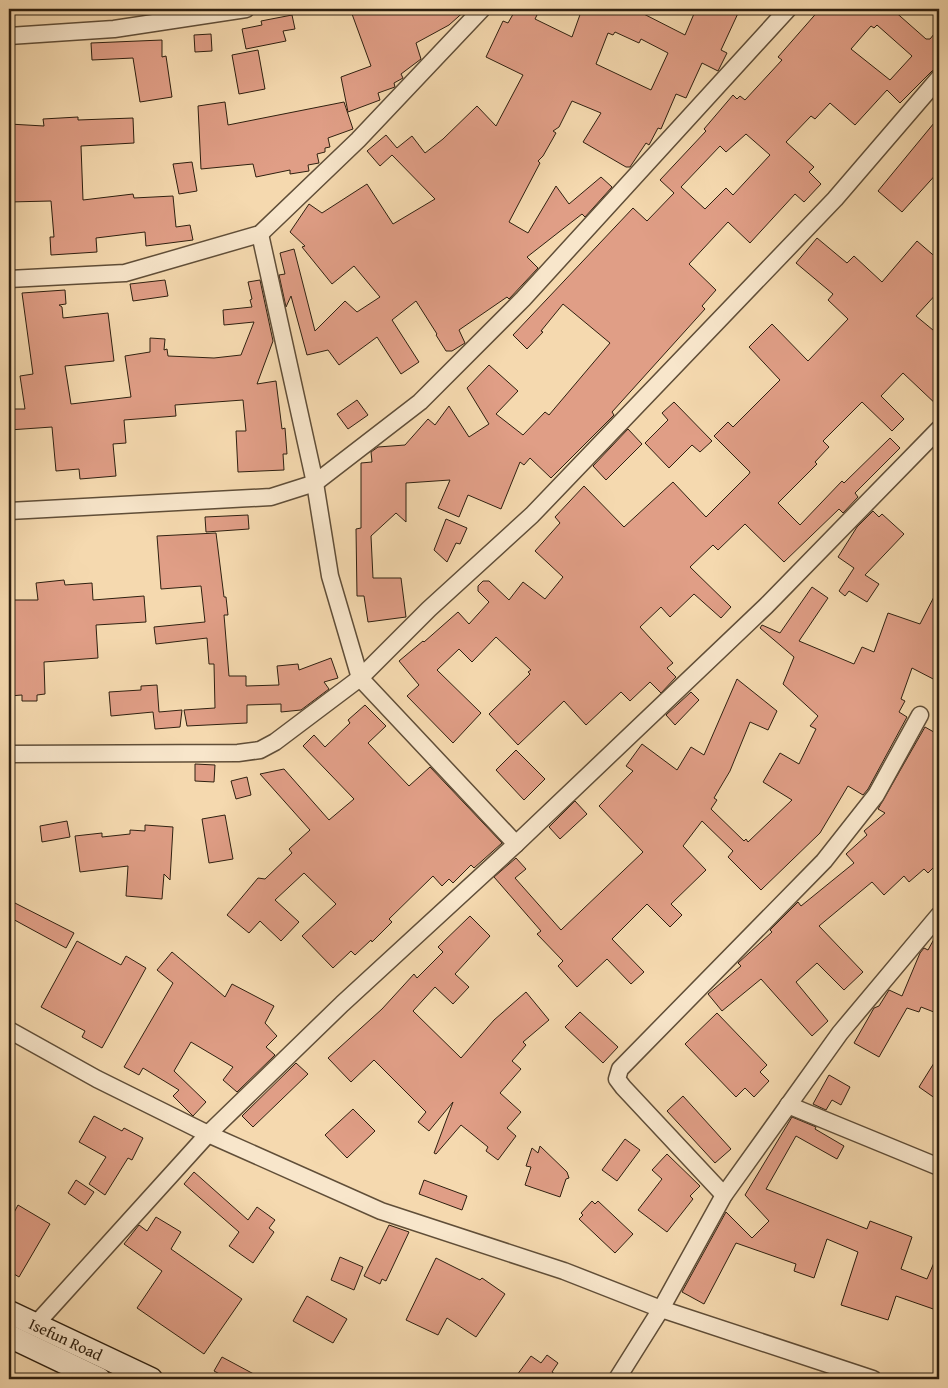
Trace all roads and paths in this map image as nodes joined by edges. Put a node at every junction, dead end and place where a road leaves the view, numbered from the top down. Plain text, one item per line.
1 (246, 9) edge
2 (482, 9) edge
3 (788, 9) edge
4 (9, 36) edge
5 (939, 78) edge
6 (260, 234) junction
7 (9, 279) edge
8 (939, 429) edge
9 (315, 483) junction
10 (9, 511) edge
11 (360, 678) junction
12 (920, 715) dead end
13 (9, 754) edge
14 (516, 844) junction
15 (937, 921) edge
16 (9, 1030) edge
17 (788, 1105) junction
18 (208, 1134) junction
19 (939, 1167) edge
20 (724, 1195) junction
21 (661, 1309) junction
22 (9, 1312) edge
23 (36, 1324) junction
24 (9, 1336) edge
25 (99, 1379) edge
26 (151, 1379) edge
27 (617, 1379) edge
28 (873, 1379) edge

1 - 4 street
2 - 6 street
3 - 9 street
5 - 11 street
6 - 7 street
6 - 9 street
8 - 14 street
9 - 10 street
9 - 11 street
11 - 13 street
11 - 14 street
12 - 20 street
14 - 18 street
15 - 17 street
16 - 18 street
17 - 19 street
17 - 20 street
18 - 21 street
18 - 23 street
20 - 21 street
21 - 27 street
21 - 28 street
22 - 23 street, Isefun Road
23 - 26 street, Isefun Road
24 - 25 street, Isefun Road

